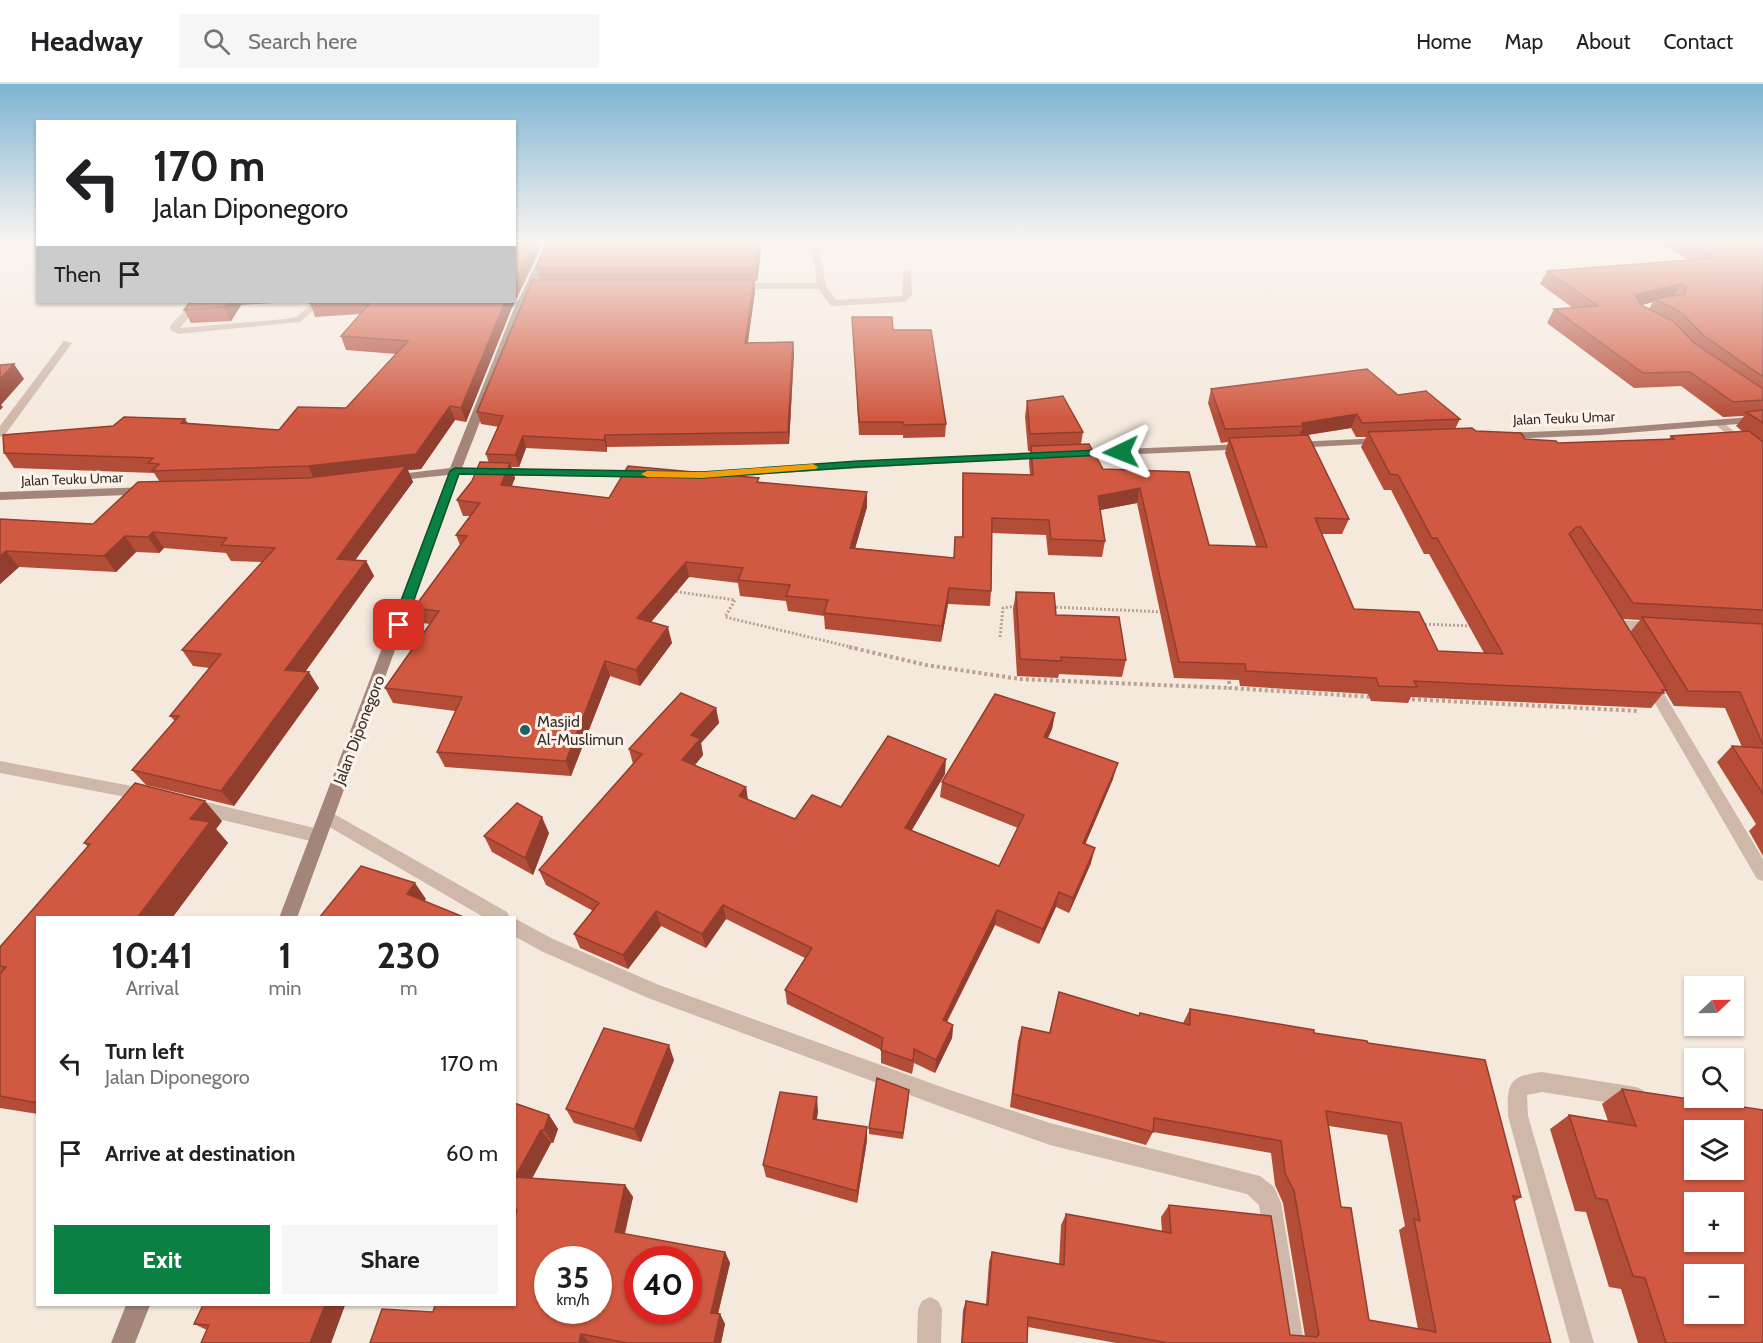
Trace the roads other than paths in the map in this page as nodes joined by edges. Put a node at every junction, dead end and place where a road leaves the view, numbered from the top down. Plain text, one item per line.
1 (528, 300) edge
2 (830, 300) edge
3 (900, 300) edge
4 (195, 303) edge
5 (317, 303) edge
6 (67, 343) dead end
7 (1763, 419) edge
8 (1720, 423) junction
9 (0, 434) edge
10 (1495, 436) edge
11 (1391, 440) edge
12 (1284, 445) edge
13 (1260, 446) edge
14 (1763, 461) edge
15 (455, 471) junction
16 (655, 474) edge
17 (679, 474) edge
18 (374, 480) edge
19 (163, 491) edge
20 (0, 496) edge
21 (1673, 628) edge
22 (1627, 642) edge
23 (1638, 663) edge
24 (0, 767) edge
25 (327, 817) junction
26 (319, 836) junction
27 (1763, 874) edge
28 (289, 916) edge
29 (498, 916) edge
30 (516, 927) edge
31 (1658, 1100) edge
32 (138, 1306) edge
33 (930, 1310) dead end
34 (123, 1343) edge
35 (929, 1343) edge
36 (1292, 1343) edge
37 (1582, 1343) edge

1 - 15 street, Jalan Diponegoro
2 - 3 street
4 - 5 street
6 - 9 street
7 - 8 street, Jalan Teuku Umar
8 - 10 street, Jalan Teuku Umar
8 - 14 street
11 - 12 street
13 - 17 street
15 - 16 street
15 - 18 street
15 - 25 street, Jalan Diponegoro
19 - 20 street, Jalan Teuku Umar
21 - 22 street
23 - 27 street
24 - 26 street
25 - 26 street, Jalan Diponegoro
25 - 29 street
26 - 28 street, Jalan Diponegoro
30 - 36 street
31 - 37 street
32 - 34 street
33 - 35 street

